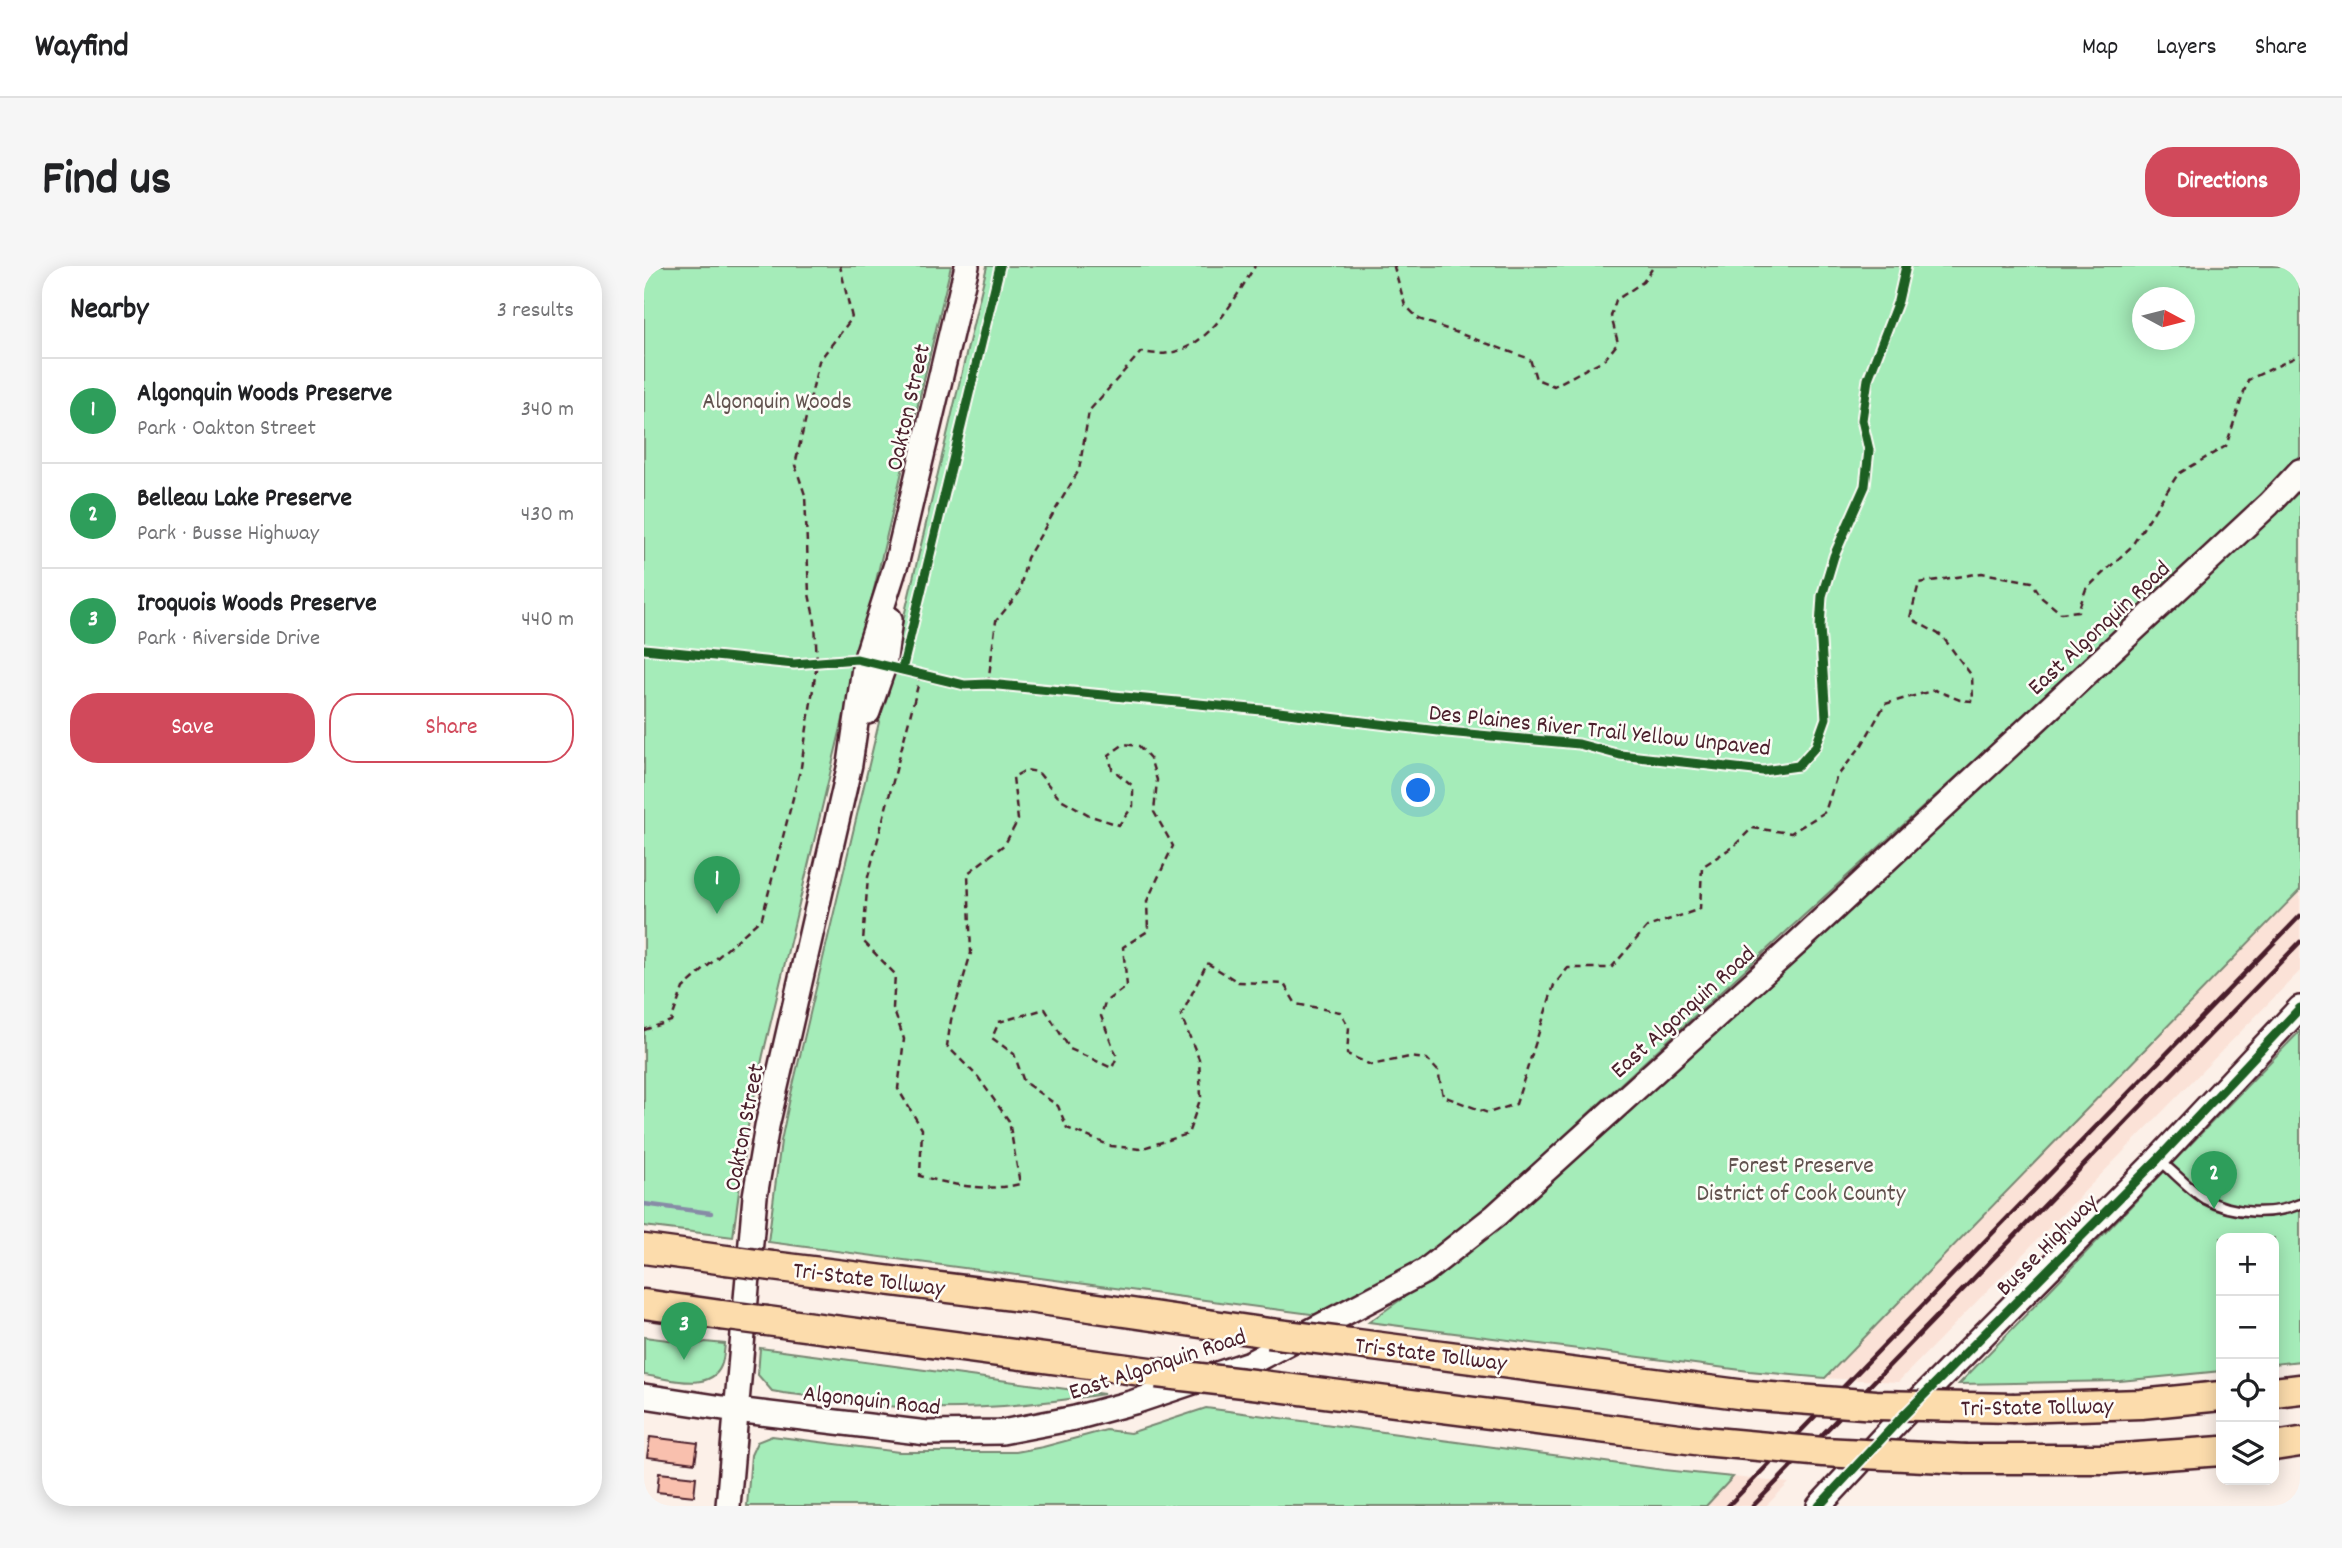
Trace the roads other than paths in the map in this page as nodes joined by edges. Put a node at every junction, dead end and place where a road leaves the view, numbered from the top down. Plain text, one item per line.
1 (967, 266) edge
2 (2300, 471) edge
3 (897, 561) junction
4 (850, 764) junction
5 (2300, 1008) edge
6 (2158, 1159) junction
7 (2300, 1204) edge
8 (644, 1249) edge
9 (644, 1304) edge
10 (2300, 1389) edge
11 (2279, 1391) edge
12 (644, 1396) edge
13 (2216, 1396) edge
14 (736, 1410) junction
15 (1002, 1432) joint
16 (2300, 1442) edge
17 (2279, 1445) edge
18 (2216, 1451) edge
19 (728, 1506) edge
20 (1819, 1506) edge

1 - 3 main road, Oakton Street
2 - 15 main road, East Algonquin Road
3 - 4 main road, Oakton Street
3 - 4 main road, Oakton Street
4 - 14 main road, Oakton Street
5 - 6 main road, Busse Highway
6 - 7 lane
6 - 20 main road, Busse Highway
8 - 13 highway, Tri-State Tollway, bridge
9 - 18 highway, bridge
10 - 11 highway
12 - 14 main road, Algonquin Road
14 - 15 main road, Algonquin Road
14 - 19 main road, Oakton Street
16 - 17 highway

